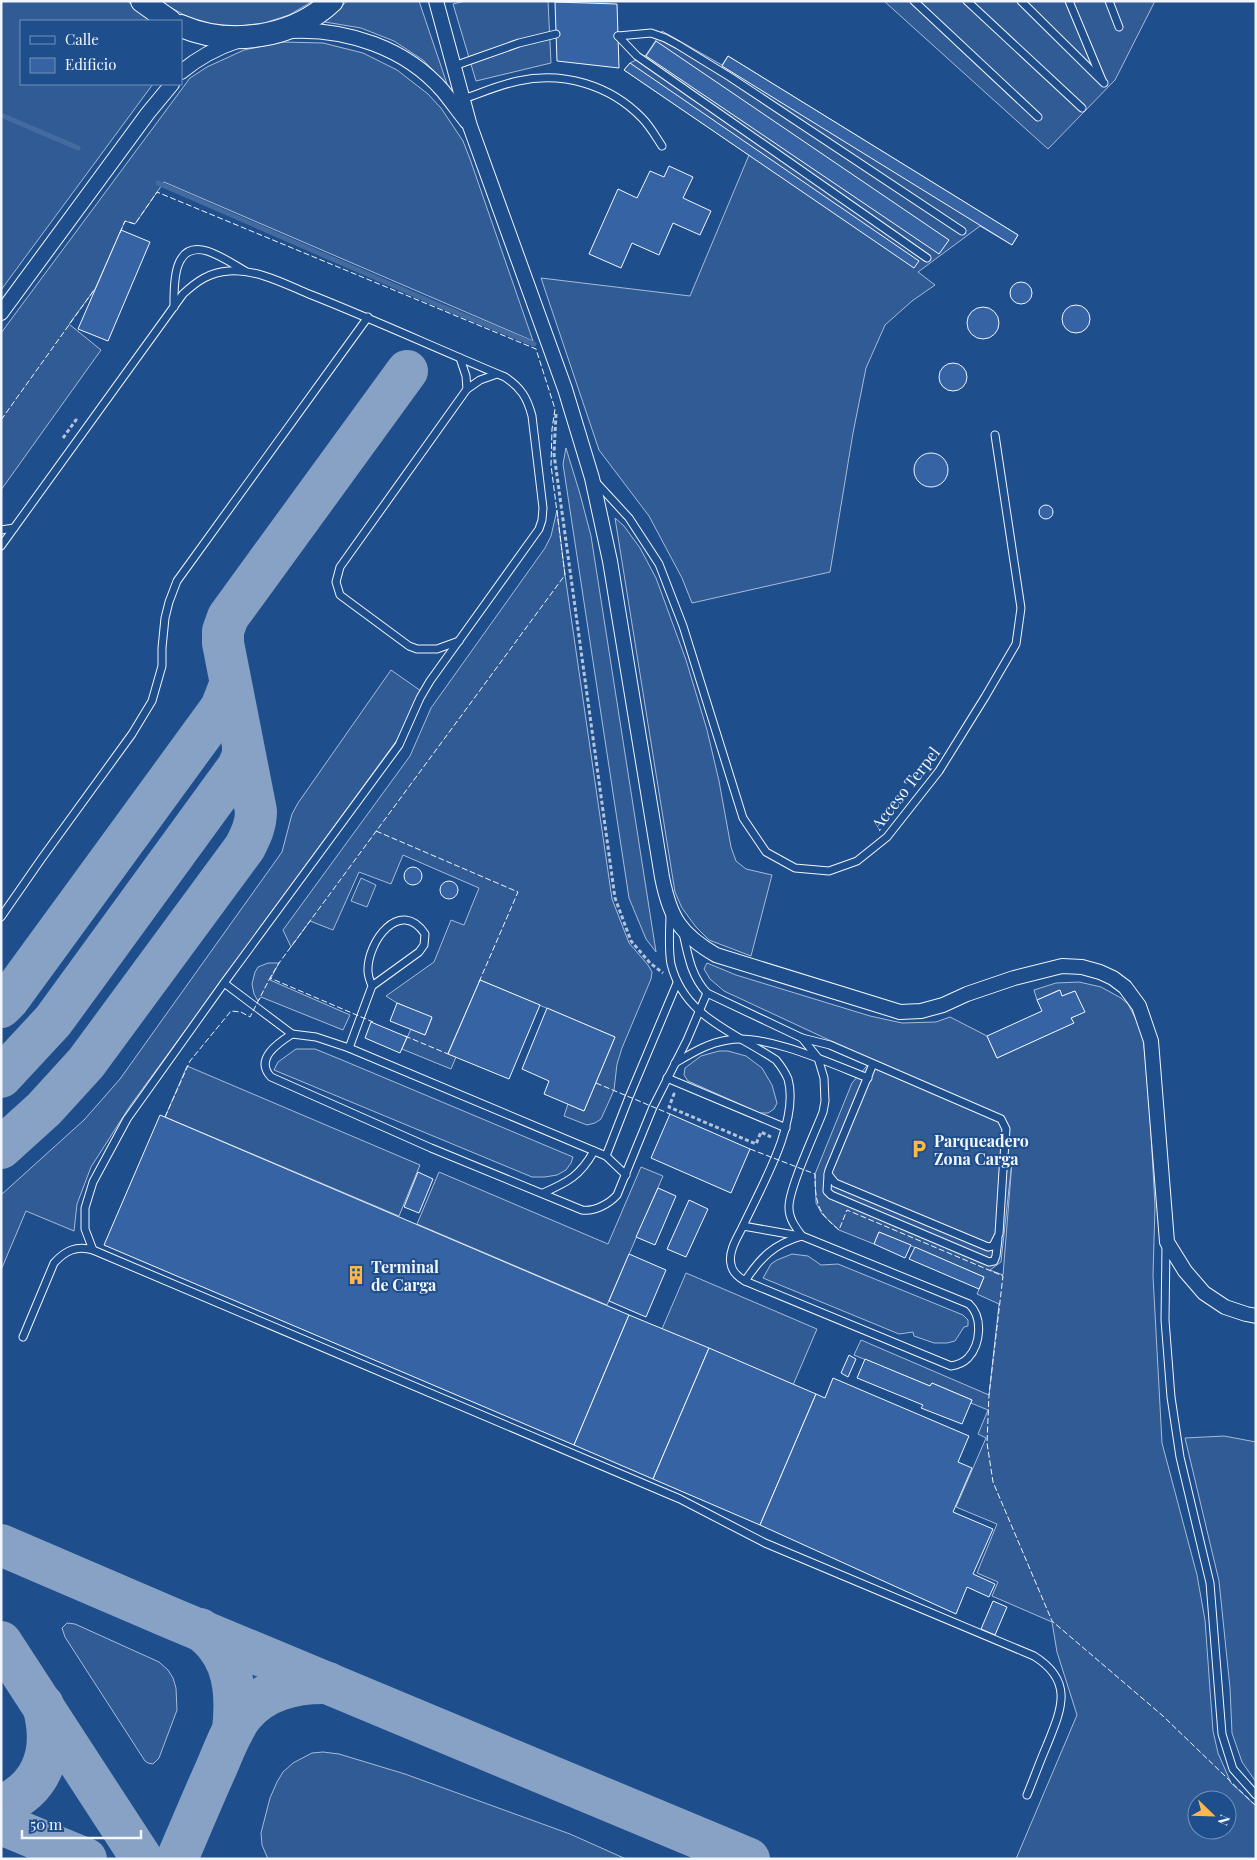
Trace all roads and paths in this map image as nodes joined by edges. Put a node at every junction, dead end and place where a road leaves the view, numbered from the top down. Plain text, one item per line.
1 (142, 1) edge
2 (332, 1) edge
3 (436, 1) edge
4 (914, 1) edge
5 (967, 1) edge
6 (1021, 1) edge
7 (1069, 1) edge
8 (1109, 1) edge
9 (923, 4) edge
10 (169, 20) edge
11 (182, 26) edge
12 (1119, 27) dead end
13 (277, 32) junction
14 (556, 34) dead end
15 (248, 37) junction
16 (454, 66) junction
17 (182, 71) edge
18 (171, 85) edge
19 (463, 99) junction
20 (1082, 108) dead end
21 (1038, 117) dead end
22 (470, 126) junction
23 (662, 146) dead end
24 (962, 231) dead end
25 (927, 258) dead end
26 (248, 272) junction
27 (174, 307) junction
28 (1, 313) edge
29 (368, 317) junction
30 (460, 358) junction
31 (496, 374) junction
32 (466, 389) junction
33 (569, 403) junction
34 (995, 435) dead end
35 (592, 478) junction
36 (14, 528) junction
37 (1, 530) edge
38 (1, 546) edge
39 (461, 639) junction
40 (670, 908) junction
41 (1, 917) edge
42 (682, 928) junction
43 (224, 983) junction
44 (677, 983) junction
45 (372, 986) junction
46 (707, 994) junction
47 (699, 1012) junction
48 (292, 1034) junction
49 (741, 1038) junction
50 (802, 1038) junction
51 (349, 1048) junction
52 (818, 1058) junction
53 (675, 1064) junction
54 (873, 1064) junction
55 (668, 1078) junction
56 (868, 1078) junction
57 (662, 1090) junction
58 (786, 1128) junction
59 (782, 1141) junction
60 (594, 1151) junction
61 (606, 1156) junction
62 (626, 1174) junction
63 (828, 1174) junction
64 (543, 1193) junction
65 (743, 1226) junction
66 (999, 1234) junction
67 (802, 1236) junction
68 (1166, 1242) junction
69 (92, 1250) junction
70 (745, 1281) junction
71 (1256, 1316) edge
72 (23, 1338) dead end
73 (1027, 1795) dead end
74 (1256, 1795) edge

1 - 10 main road
2 - 13 main road
3 - 16 street
4 - 9 lane
5 - 20 lane
6 - 7 lane
8 - 12 lane
9 - 21 lane
11 - 15 main road
13 - 15 main road
13 - 22 street
14 - 16 lane
15 - 17 street
16 - 19 street
18 - 28 street
19 - 22 street
19 - 23 lane
22 - 33 street
24 - 25 lane
26 - 27 lane
26 - 27 lane
26 - 29 lane
27 - 36 lane
29 - 30 lane
29 - 41 lane
30 - 31 lane
30 - 32 lane
31 - 32 lane
31 - 39 lane
32 - 39 lane
33 - 35 street
33 - 44 path
34 - 35 lane, Acceso Terpel
35 - 40 street
36 - 37 lane
36 - 38 lane
39 - 43 lane
40 - 42 street
40 - 44 lane
42 - 46 lane
42 - 68 street
43 - 48 lane
43 - 69 lane
44 - 47 lane
44 - 61 lane
45 - 45 lane
45 - 51 lane
46 - 47 lane
46 - 50 lane
47 - 49 lane
47 - 53 lane
48 - 51 lane
48 - 64 lane
49 - 52 lane
49 - 53 lane
49 - 58 lane
50 - 52 lane
50 - 54 lane
51 - 60 lane
52 - 56 lane
52 - 67 lane
53 - 55 lane
54 - 56 lane
54 - 66 lane
55 - 57 lane
55 - 58 lane
56 - 63 lane
57 - 59 path
57 - 62 lane
58 - 59 lane
59 - 65 lane
60 - 61 lane
60 - 64 lane
61 - 62 lane
62 - 64 lane
63 - 66 lane
63 - 66 lane
65 - 67 lane
65 - 70 lane
67 - 70 lane
67 - 70 lane
68 - 71 street
68 - 74 lane
69 - 72 lane
69 - 73 lane

